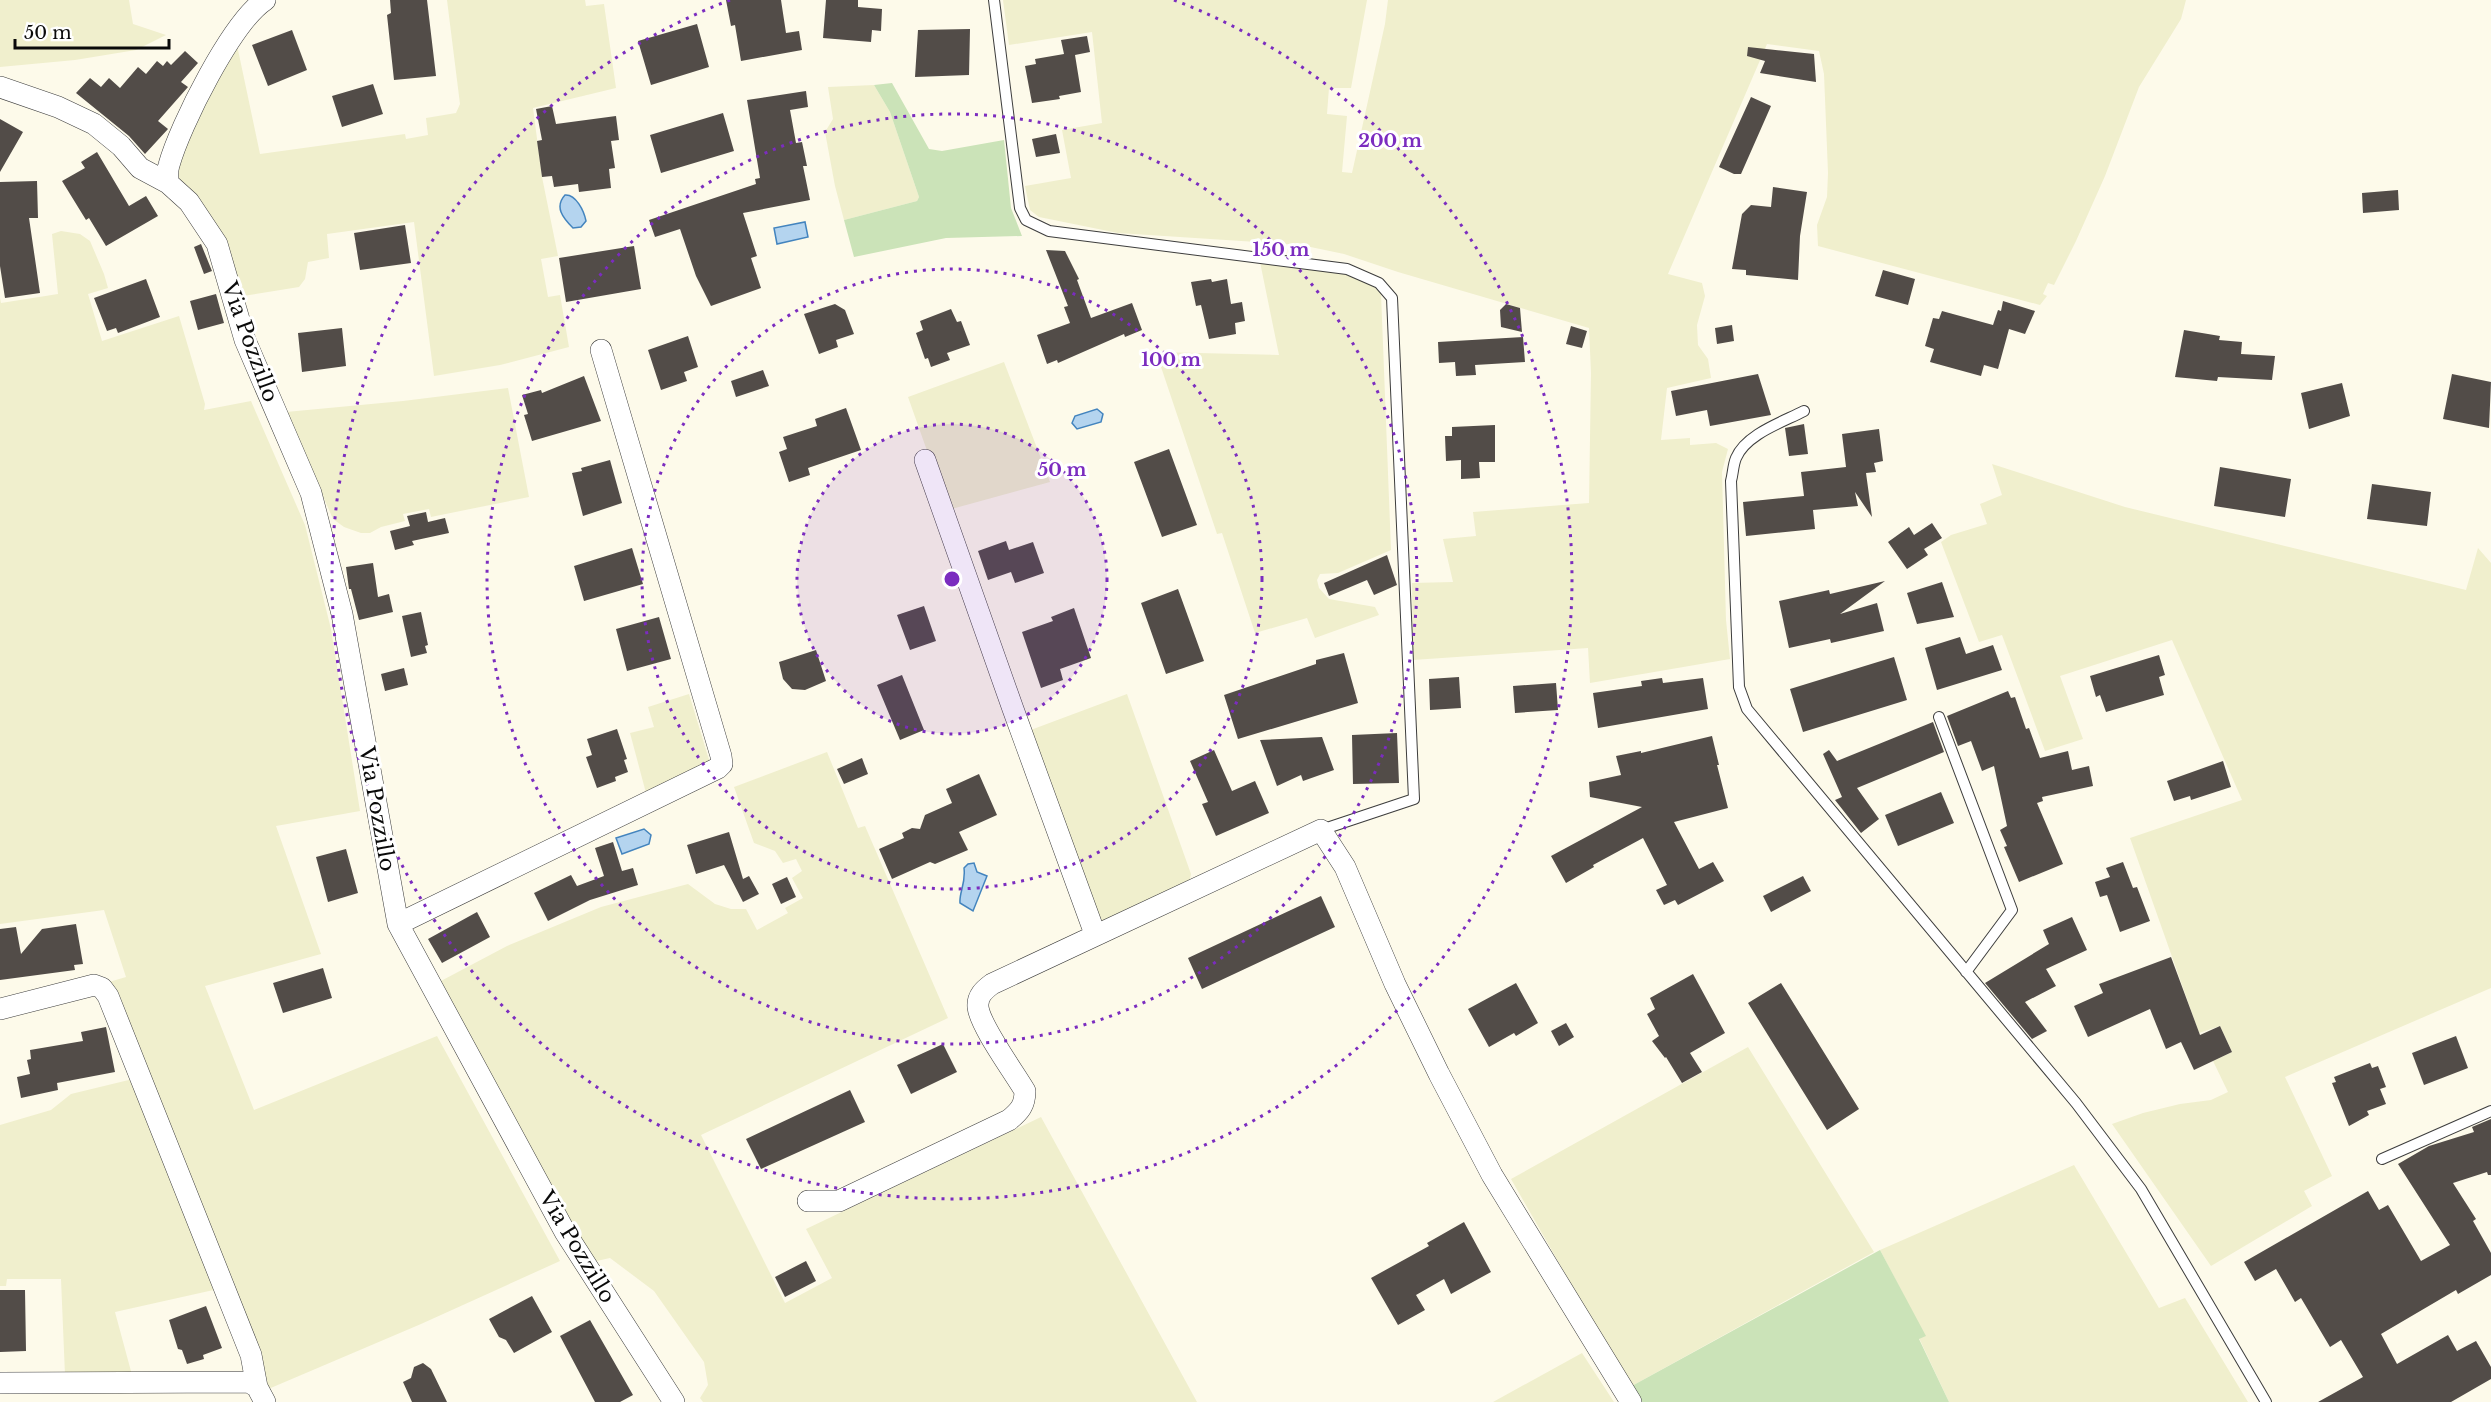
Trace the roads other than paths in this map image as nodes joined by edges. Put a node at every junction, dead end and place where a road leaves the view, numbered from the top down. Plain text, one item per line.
1 (265, 0) edge
2 (994, 0) edge
3 (0, 87) edge
4 (168, 183) junction
5 (601, 350) dead end
6 (1804, 411) dead end
7 (925, 460) dead end
8 (1938, 717) dead end
9 (1321, 830) junction
10 (398, 924) junction
11 (1095, 934) junction
12 (1966, 972) junction
13 (0, 1009) edge
14 (2491, 1111) edge
15 (2382, 1159) dead end
16 (808, 1201) dead end
17 (0, 1383) edge
18 (261, 1394) edge
19 (665, 1399) edge
20 (1631, 1402) edge
21 (2266, 1402) edge

1 - 4 street
2 - 9 lane
3 - 4 street, Via Pozzillo
4 - 10 street, Via Pozzillo
5 - 10 street
6 - 12 lane
7 - 11 street
8 - 12 lane
9 - 11 street
9 - 20 street
10 - 19 street, Via Pozzillo
11 - 16 street
12 - 21 lane
13 - 18 street
14 - 15 lane
17 - 18 street

